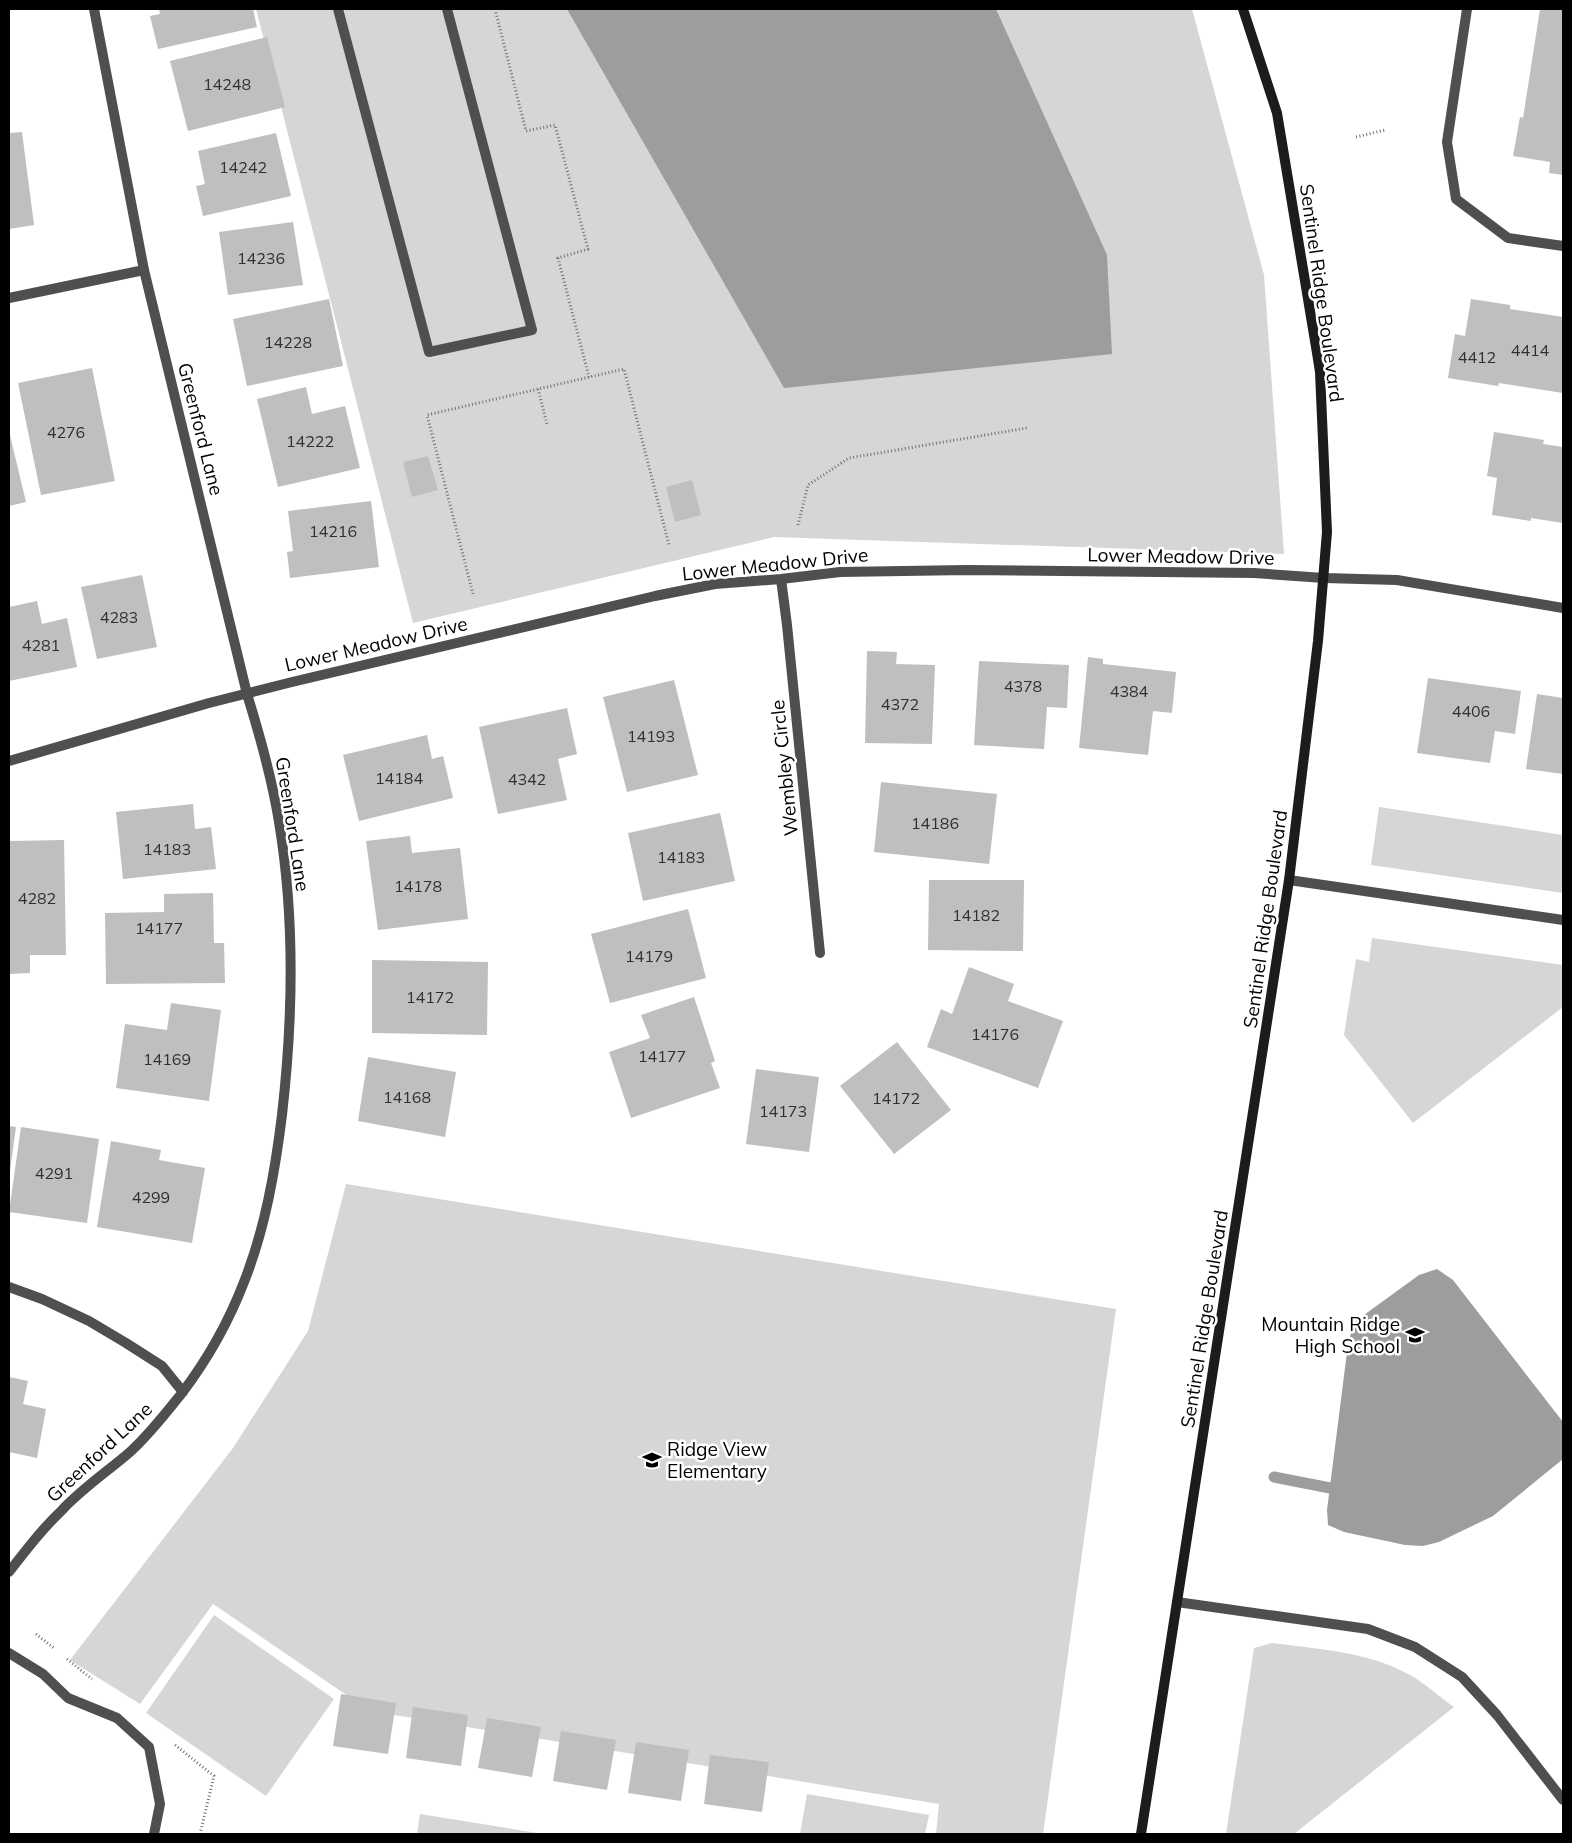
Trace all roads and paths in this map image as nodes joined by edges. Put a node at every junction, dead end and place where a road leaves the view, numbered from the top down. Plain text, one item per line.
1 (94, 9) edge
2 (338, 9) edge
3 (448, 9) edge
4 (495, 9) edge
5 (1243, 9) edge
6 (1467, 9) edge
7 (1385, 130) dead end
8 (1356, 137) dead end
9 (1563, 246) edge
10 (144, 270) junction
11 (9, 298) edge
12 (589, 377) junction
13 (538, 389) junction
14 (547, 424) dead end
15 (1027, 428) dead end
16 (798, 525) dead end
17 (668, 545) dead end
18 (1324, 578) junction
19 (781, 579) junction
20 (473, 594) dead end
21 (1563, 608) edge
22 (247, 694) junction
23 (9, 761) edge
24 (1290, 880) junction
25 (1563, 920) edge
26 (820, 953) dead end
27 (9, 1287) edge
28 (183, 1392) junction
29 (9, 1572) edge
30 (1177, 1602) junction
31 (9, 1653) edge
32 (1563, 1800) edge
33 (154, 1834) edge
34 (1141, 1834) edge

1 - 10 street, Greenford Lane
2 - 3 street
4 - 12 path
5 - 18 main road, Sentinel Ridge Boulevard
6 - 9 street
7 - 8 path
10 - 11 street
10 - 22 street, Greenford Lane
12 - 13 path
12 - 17 path
13 - 14 path
13 - 20 path
15 - 16 path
18 - 19 street, Lower Meadow Drive
18 - 21 street, Lower Meadow Drive
18 - 24 main road, Sentinel Ridge Boulevard
19 - 22 street, Lower Meadow Drive
19 - 26 street, Wembley Circle
22 - 23 street, Lower Meadow Drive
22 - 28 street, Greenford Lane
24 - 25 street
24 - 30 main road, Sentinel Ridge Boulevard
27 - 28 street
28 - 29 street, Greenford Lane
30 - 32 street
30 - 34 main road, Sentinel Ridge Boulevard
31 - 33 street

